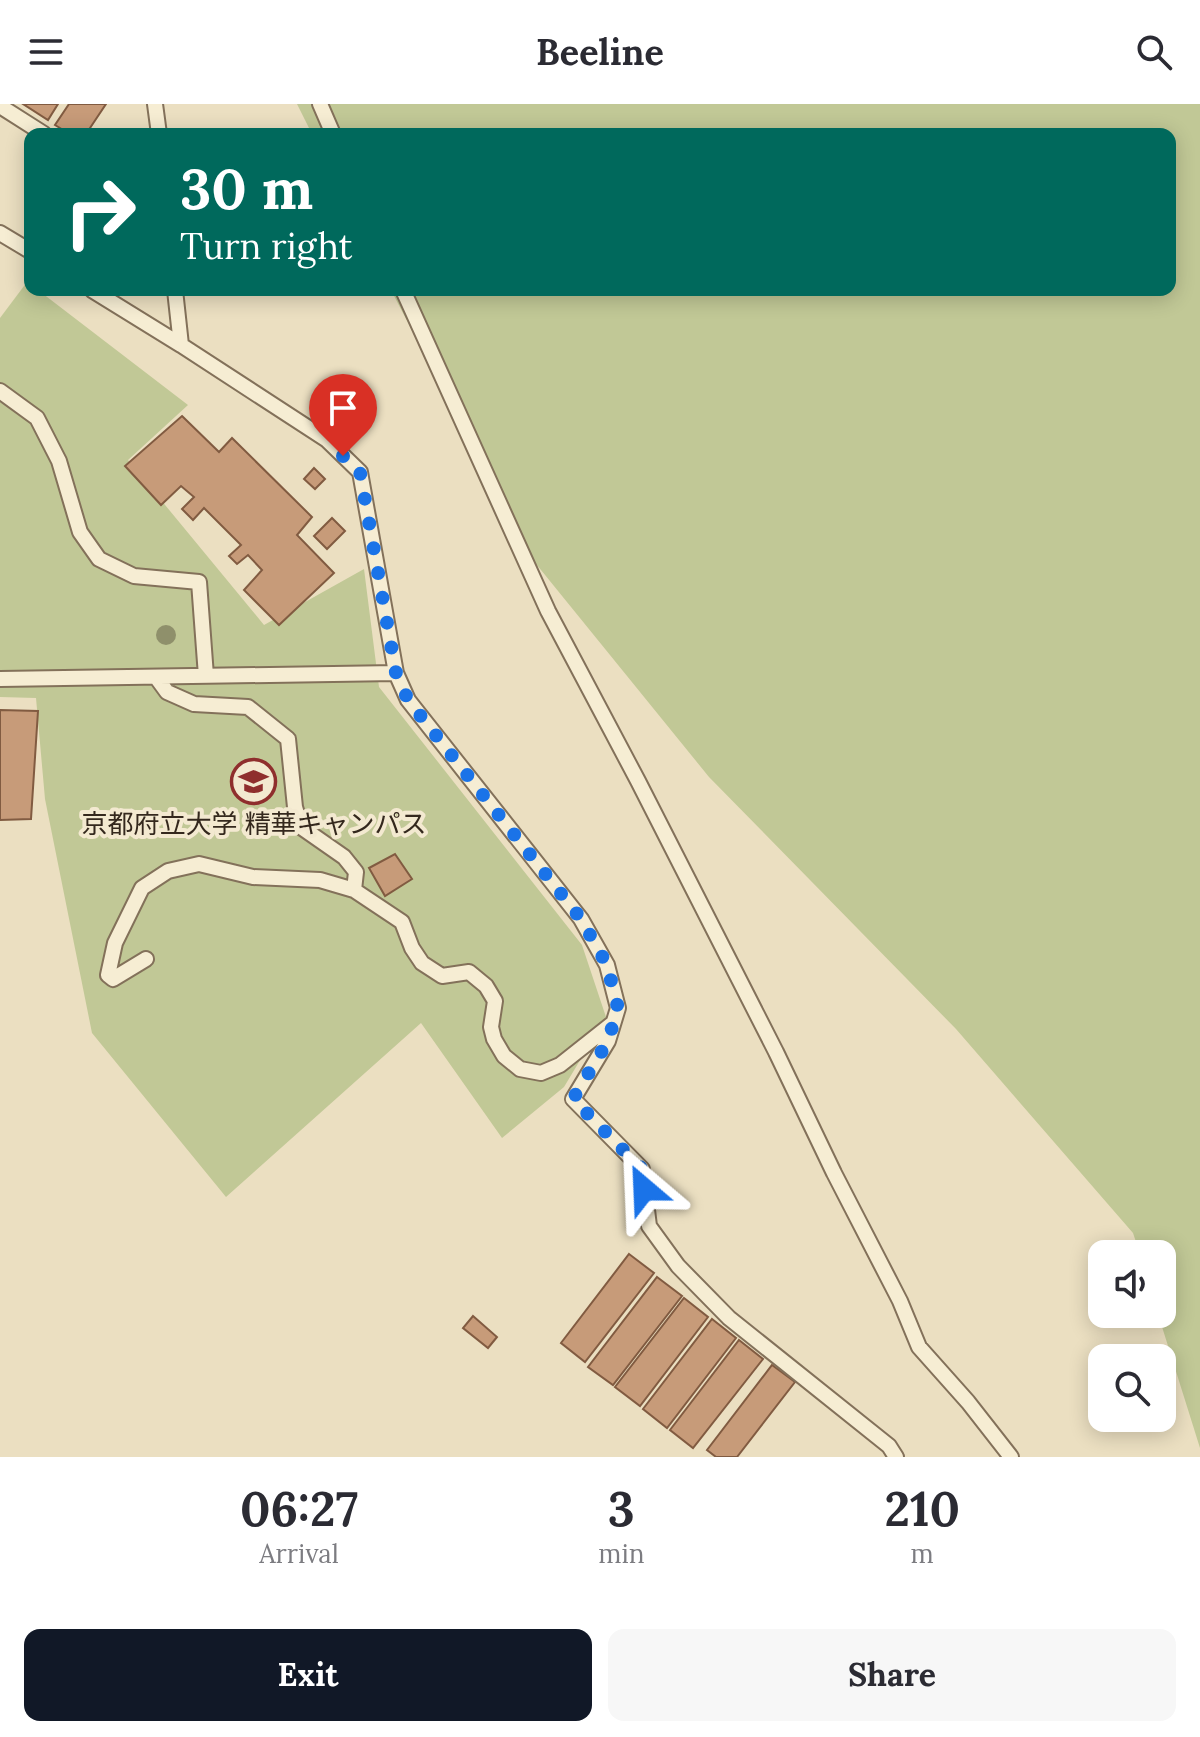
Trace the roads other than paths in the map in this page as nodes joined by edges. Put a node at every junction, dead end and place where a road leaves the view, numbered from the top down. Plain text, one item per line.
1 (155, 104) edge
2 (320, 104) edge
3 (0, 106) edge
4 (35, 128) edge
5 (158, 128) edge
6 (330, 128) edge
7 (0, 233) edge
8 (24, 247) edge
9 (102, 296) edge
10 (176, 296) edge
11 (406, 296) edge
12 (181, 345) junction
13 (0, 391) edge
14 (396, 673) junction
15 (206, 676) junction
16 (156, 677) junction
17 (0, 679) edge
18 (354, 890) junction
19 (146, 959) dead end
20 (613, 1023) junction
21 (896, 1457) edge
22 (1011, 1457) edge

1 - 5 lane
2 - 6 lane
3 - 4 lane
7 - 8 lane
9 - 12 lane
10 - 12 lane
11 - 22 lane
12 - 14 lane
13 - 15 lane
14 - 15 lane
14 - 20 lane
15 - 16 lane
16 - 17 lane
16 - 18 lane
18 - 19 lane
18 - 20 lane
20 - 21 lane

